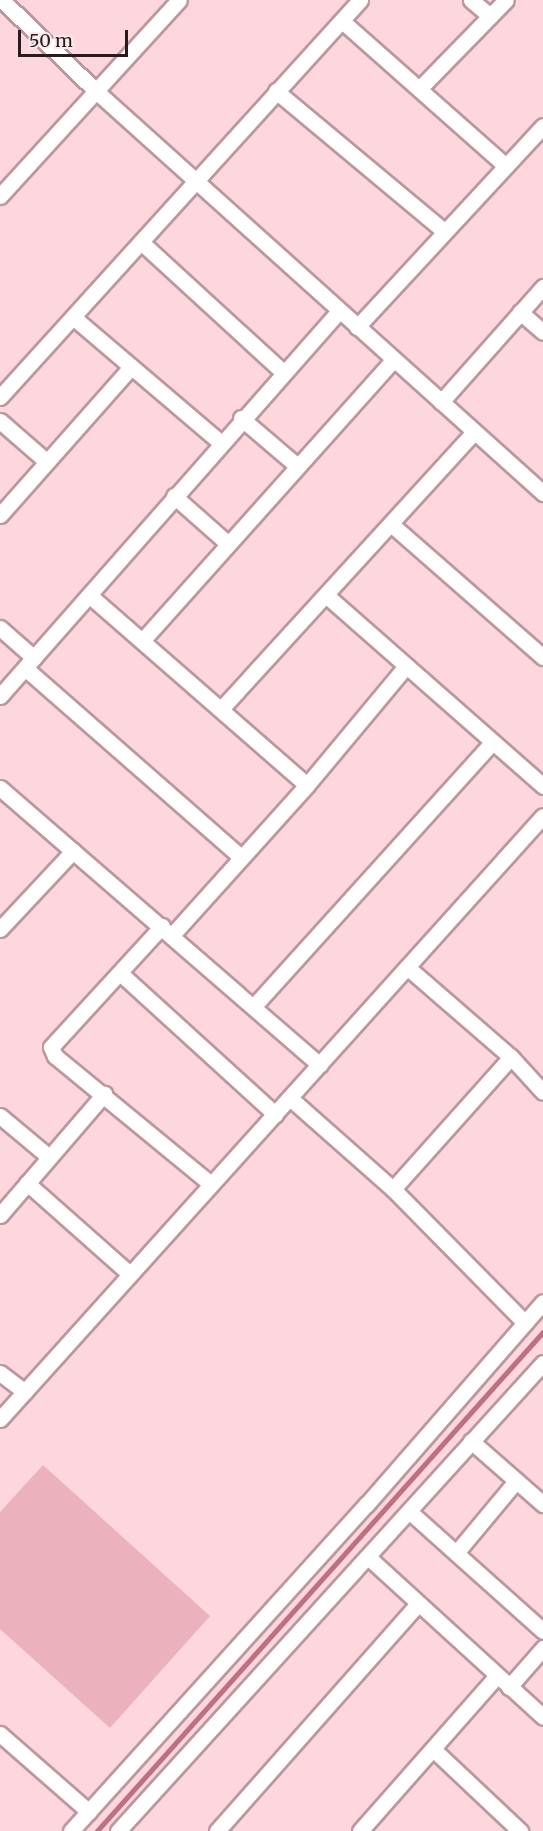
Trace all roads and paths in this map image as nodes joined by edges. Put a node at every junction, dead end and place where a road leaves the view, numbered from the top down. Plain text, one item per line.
1 (179, 0) edge
2 (360, 0) edge
3 (471, 0) edge
4 (506, 0) edge
5 (6, 1) edge
6 (490, 16) junction
7 (342, 21) junction
8 (419, 89) junction
9 (276, 91) junction
10 (97, 92) junction
11 (543, 126) edge
12 (506, 166) junction
13 (6, 178) edge
14 (195, 180) junction
15 (0, 196) edge
16 (444, 231) junction
17 (141, 242) junction
18 (543, 287) edge
19 (339, 311) junction
20 (520, 312) junction
21 (73, 316) junction
22 (357, 327) junction
23 (543, 332) edge
24 (393, 360) junction
25 (131, 368) junction
26 (283, 372) junction
27 (0, 396) edge
28 (441, 402) junction
29 (241, 418) junction
30 (0, 421) edge
31 (474, 432) junction
32 (221, 442) junction
33 (46, 461) junction
34 (296, 465) junction
35 (543, 493) edge
36 (174, 496) junction
37 (0, 515) edge
38 (391, 524) junction
39 (226, 542) junction
40 (89, 595) junction
41 (327, 596) junction
42 (0, 628) edge
43 (142, 641) junction
44 (543, 657) edge
45 (30, 663) junction
46 (406, 666) junction
47 (0, 696) edge
48 (221, 709) junction
49 (491, 744) junction
50 (307, 785) junction
51 (543, 786) edge
52 (0, 788) edge
53 (543, 816) edge
54 (73, 851) junction
55 (241, 857) junction
56 (0, 929) edge
57 (167, 930) junction
58 (407, 967) junction
59 (120, 973) junction
60 (254, 1006) junction
61 (511, 1057) junction
62 (320, 1065) junction
63 (543, 1092) edge
64 (104, 1095) junction
65 (290, 1098) junction
66 (275, 1114) junction
67 (0, 1116) edge
68 (49, 1157) junction
69 (27, 1183) junction
70 (212, 1185) junction
71 (393, 1189) junction
72 (0, 1215) edge
73 (130, 1274) junction
74 (543, 1302) edge
75 (525, 1323) junction
76 (543, 1363) edge
77 (0, 1373) edge
78 (24, 1392) junction
79 (0, 1419) edge
80 (471, 1442) junction
81 (516, 1481) junction
82 (543, 1504) edge
83 (410, 1512) junction
84 (456, 1553) junction
85 (368, 1557) junction
86 (418, 1604) junction
87 (543, 1631) edge
88 (543, 1648) edge
89 (496, 1677) junction
90 (509, 1687) junction
91 (543, 1717) edge
92 (0, 1734) edge
93 (433, 1749) junction
94 (89, 1812) junction
95 (124, 1829) edge
96 (365, 1829) edge
97 (71, 1831) edge
98 (217, 1831) edge
99 (520, 1831) edge

1 - 10 street
2 - 7 street
3 - 6 street
4 - 6 street
5 - 10 street
6 - 8 street
7 - 8 street
7 - 9 street
8 - 12 street
9 - 14 street
9 - 16 street
10 - 13 street
10 - 14 street
11 - 12 street
12 - 16 street
13 - 15 street
14 - 17 street
14 - 19 street
16 - 22 street
17 - 21 street
17 - 26 street
18 - 20 street
19 - 22 street
19 - 26 street
20 - 23 street
20 - 28 street
21 - 25 street
21 - 27 street
22 - 24 street
24 - 28 street
24 - 34 street
25 - 32 street
25 - 33 street
26 - 29 street
28 - 31 street
29 - 32 street
29 - 34 street
30 - 33 street
31 - 35 street
31 - 38 street
32 - 36 street
33 - 37 street
34 - 39 street
36 - 39 street
36 - 40 street
38 - 41 street
38 - 44 street
39 - 43 street
40 - 43 street
40 - 45 street
41 - 46 street
41 - 48 street
42 - 45 street
43 - 48 street
45 - 47 street
45 - 55 street
46 - 49 street
46 - 50 street
48 - 50 street
49 - 51 street
49 - 60 street
50 - 55 street
52 - 54 street
53 - 58 street
54 - 56 street
54 - 57 street
55 - 57 street
57 - 59 street
57 - 60 street
58 - 61 street
58 - 62 street
59 - 64 street
59 - 66 street
60 - 62 street
61 - 63 street
61 - 71 street
62 - 65 street
64 - 68 street
64 - 70 street
65 - 66 street
65 - 71 street
66 - 70 street
67 - 68 street
68 - 69 street
69 - 72 street
69 - 73 street
70 - 73 street
71 - 75 street
73 - 78 street
74 - 75 street
75 - 94 street
76 - 80 street
77 - 78 street
78 - 79 street
80 - 81 street
80 - 83 street
81 - 82 street
81 - 84 street
83 - 84 street
83 - 85 street
84 - 87 street
85 - 86 street
85 - 95 street
86 - 89 street
86 - 98 street
88 - 90 street
89 - 90 street
89 - 93 street
90 - 91 street
92 - 94 street
93 - 96 street
93 - 99 street
94 - 97 street

